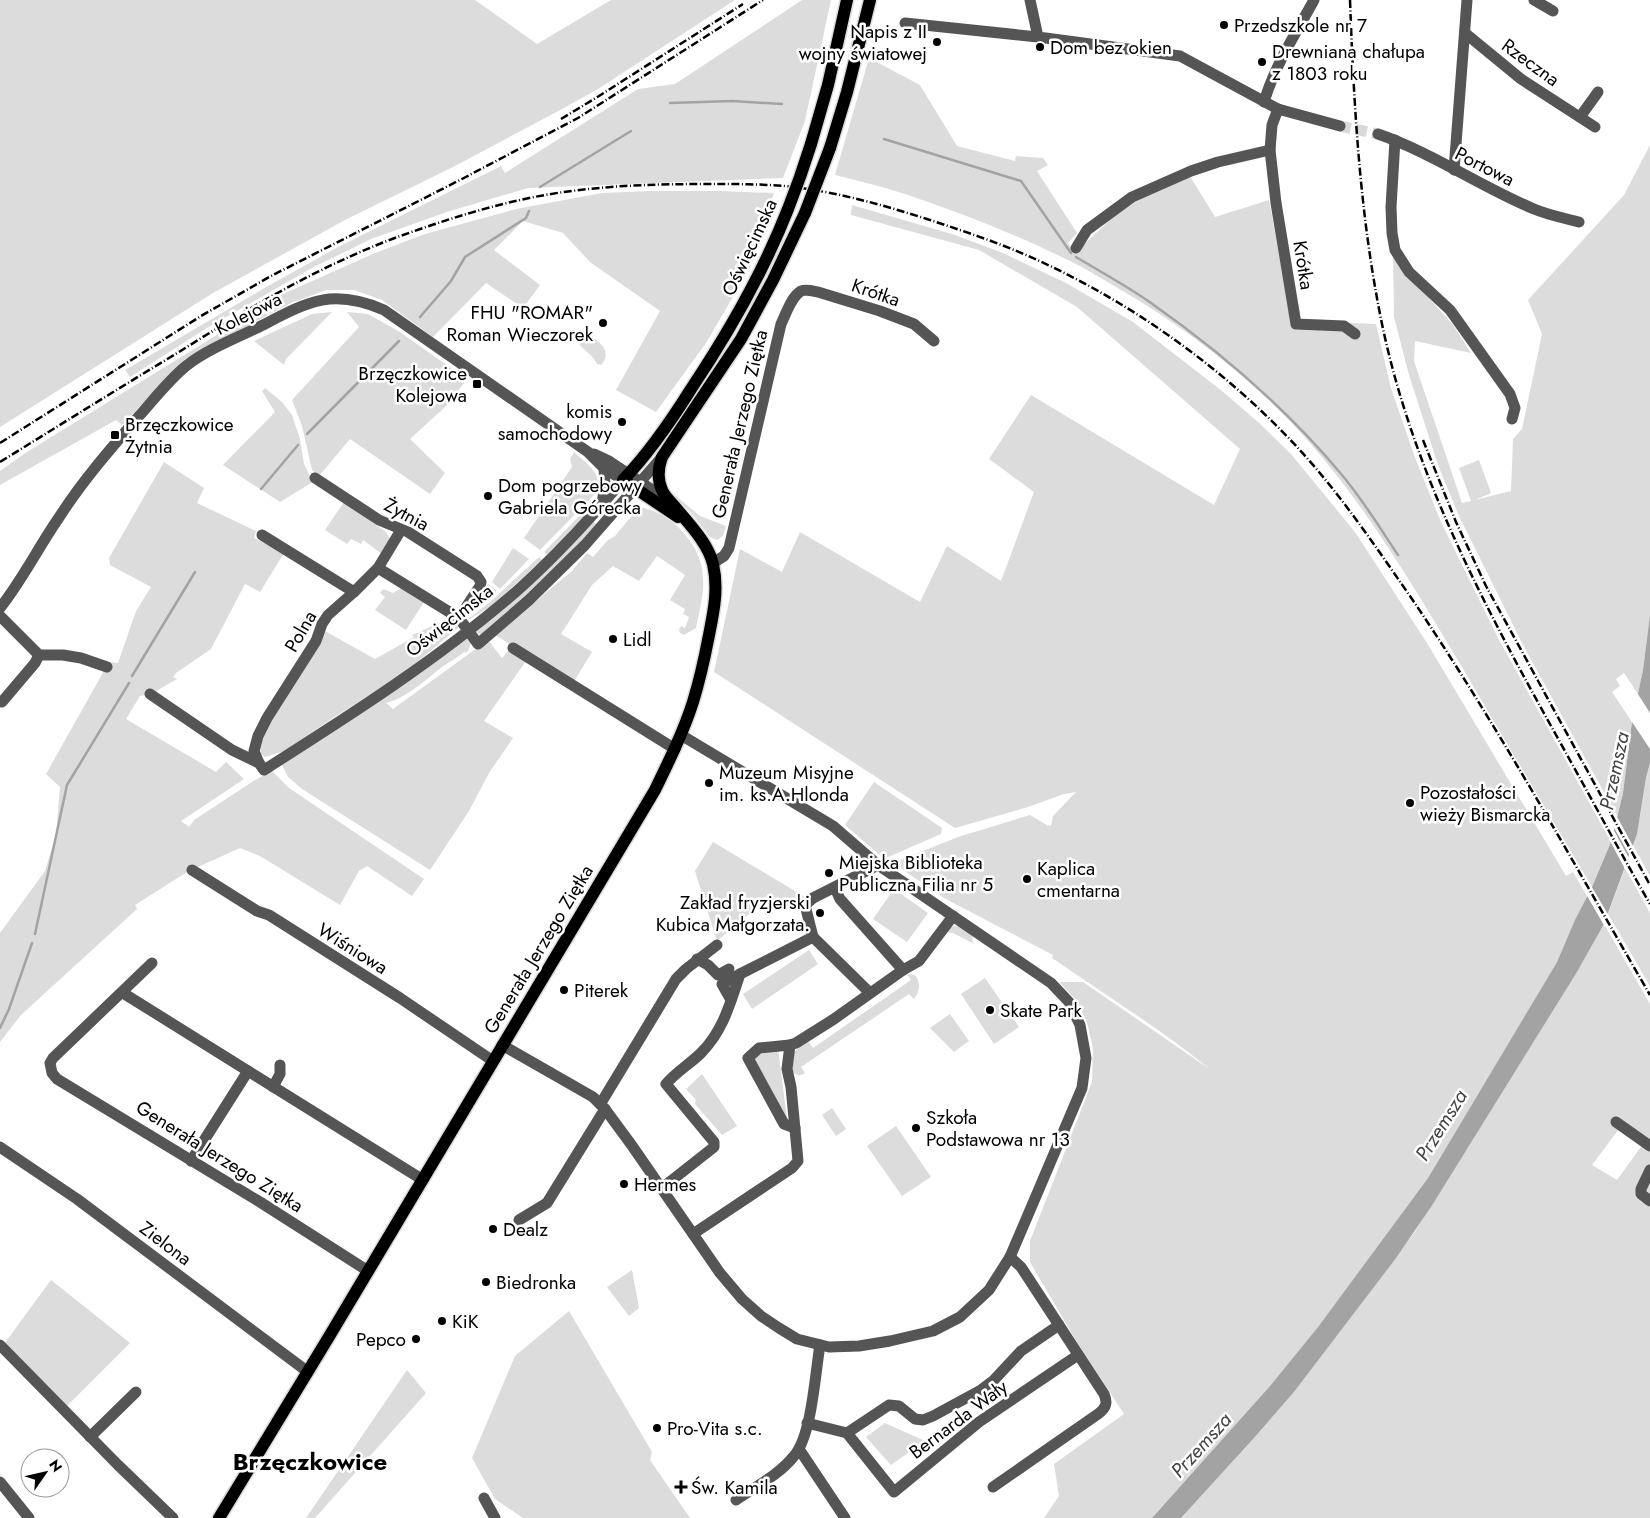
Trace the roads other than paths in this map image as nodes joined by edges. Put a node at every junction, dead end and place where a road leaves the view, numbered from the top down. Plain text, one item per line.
1 (847, 0) edge
2 (870, 0) edge
3 (1030, 0) edge
4 (1314, 0) edge
5 (1467, 0) edge
6 (1534, 0) edge
7 (1553, 12) dead end
8 (905, 23) dead end
9 (1465, 33) junction
10 (1038, 37) junction
11 (1598, 92) dead end
12 (1264, 102) junction
13 (1278, 109) junction
14 (1580, 117) junction
15 (1340, 126) tunnel mouth
16 (1596, 127) dead end
17 (1378, 134) tunnel mouth
18 (1395, 140) junction
19 (1270, 150) junction
20 (1454, 170) junction
21 (1579, 222) dead end
22 (1076, 248) dead end
23 (801, 291) joint
24 (1355, 334) dead end
25 (934, 341) dead end
26 (1512, 419) dead end
27 (588, 452) junction
28 (662, 457) junction
29 (604, 468) junction
30 (626, 477) junction
31 (314, 478) dead end
32 (638, 485) junction
33 (662, 492) junction
34 (602, 505) junction
35 (688, 521) junction
36 (400, 530) junction
37 (262, 536) dead end
38 (713, 563) junction
39 (378, 568) junction
40 (354, 592) junction
41 (0, 608) edge
42 (0, 616) edge
43 (459, 618) junction
44 (468, 630) junction
45 (513, 648) dead end
46 (39, 655) junction
47 (107, 667) dead end
48 (150, 694) dead end
49 (2, 702) dead end
50 (681, 735) junction
51 (675, 749) junction
52 (262, 766) junction
53 (878, 865) junction
54 (192, 870) dead end
55 (835, 888) junction
56 (953, 916) junction
57 (813, 937) junction
58 (717, 945) dead end
59 (697, 960) junction
60 (152, 963) dead end
61 (728, 969) dead end
62 (903, 970) junction
63 (870, 993) junction
64 (125, 994) junction
65 (502, 1045) junction
66 (790, 1045) junction
67 (493, 1061) junction
68 (280, 1065) dead end
69 (248, 1071) junction
70 (273, 1087) junction
71 (603, 1106) junction
72 (1616, 1122) dead end
73 (795, 1128) junction
74 (1650, 1146) edge
75 (0, 1147) edge
76 (191, 1161) junction
77 (1650, 1170) edge
78 (423, 1180) junction
79 (662, 1188) junction
80 (1650, 1201) edge
81 (520, 1220) dead end
82 (692, 1234) junction
83 (1010, 1257) junction
84 (368, 1271) junction
85 (1059, 1325) junction
86 (0, 1345) edge
87 (820, 1346) junction
88 (1078, 1355) junction
89 (308, 1372) junction
90 (136, 1392) dead end
91 (807, 1423) junction
92 (847, 1433) junction
93 (90, 1437) junction
94 (799, 1448) junction
95 (0, 1482) edge
96 (994, 1487) dead end
97 (484, 1498) dead end
98 (736, 1500) dead end
99 (29, 1518) edge
100 (173, 1518) edge
101 (219, 1518) edge
102 (495, 1518) edge
103 (845, 1518) edge

1 - 30 main road, Oświęcimska, bridge
2 - 28 main road, Oświęcimska, bridge
3 - 10 street
4 - 12 street
5 - 9 street
6 - 7 street
8 - 10 street
9 - 14 street, Rzeczna
9 - 20 street
10 - 12 street
11 - 14 street
12 - 13 street
13 - 15 street
13 - 19 street
14 - 16 street, Rzeczna
17 - 18 street, Portowa
18 - 20 street, Portowa
18 - 26 street
19 - 22 street
19 - 24 street, Krótka
20 - 21 street, Portowa
23 - 25 street, Krótka
23 - 38 street, Generała Jerzego Ziętka
27 - 29 street, Kolejowa
27 - 30 street, Kolejowa
27 - 41 street, Kolejowa
28 - 32 street, Oświęcimska
28 - 33 main road, Oświęcimska
29 - 30 street, Kolejowa
29 - 34 street
30 - 32 main road
30 - 34 street, Oświęcimska
31 - 36 street, Żytnia
32 - 33 street
32 - 35 main road
32 - 44 street, Oświęcimska
33 - 35 main road
34 - 44 street, Oświęcimska
35 - 38 main road, Generała Jerzego Ziętka
36 - 39 street, Polna
36 - 43 street, Żytnia
37 - 40 street
38 - 50 main road, Generała Jerzego Ziętka
39 - 40 street, Polna
39 - 43 street
40 - 52 street, Polna
42 - 46 street
43 - 44 street
44 - 52 street, Oświęcimska
45 - 51 street
46 - 47 street
46 - 49 street
48 - 52 street
50 - 51 main road, Generała Jerzego Ziętka
50 - 53 street
51 - 65 main road, Generała Jerzego Ziętka
53 - 55 street
53 - 56 street
54 - 67 street, Wiśniowa
55 - 57 street
55 - 62 street
56 - 62 street
56 - 83 street
57 - 63 street
57 - 79 street
58 - 59 street
59 - 61 street
59 - 71 street
60 - 64 street
62 - 63 street
63 - 66 street
64 - 69 street
64 - 76 street, Generała Jerzego Ziętka
65 - 67 main road, Generała Jerzego Ziętka
65 - 71 street
66 - 73 street
66 - 73 street
67 - 78 main road, Generała Jerzego Ziętka
68 - 70 street
69 - 70 street
69 - 76 street
70 - 78 street
71 - 79 street
71 - 81 street
72 - 74 street
73 - 82 street
75 - 89 street, Zielona
76 - 84 street, Generała Jerzego Ziętka
77 - 80 street
78 - 84 main road, Generała Jerzego Ziętka
79 - 82 street
82 - 87 street
83 - 85 street
83 - 87 street
84 - 89 main road, Generała Jerzego Ziętka
85 - 88 street
85 - 92 street, Bernarda Wały
86 - 93 street
87 - 91 street
88 - 92 street, Bernarda Wały
88 - 96 street
89 - 101 main road, Generała Jerzego Ziętka
90 - 93 street
91 - 92 street
91 - 94 street
93 - 100 street
94 - 98 street
94 - 103 street
95 - 99 street
97 - 102 street

